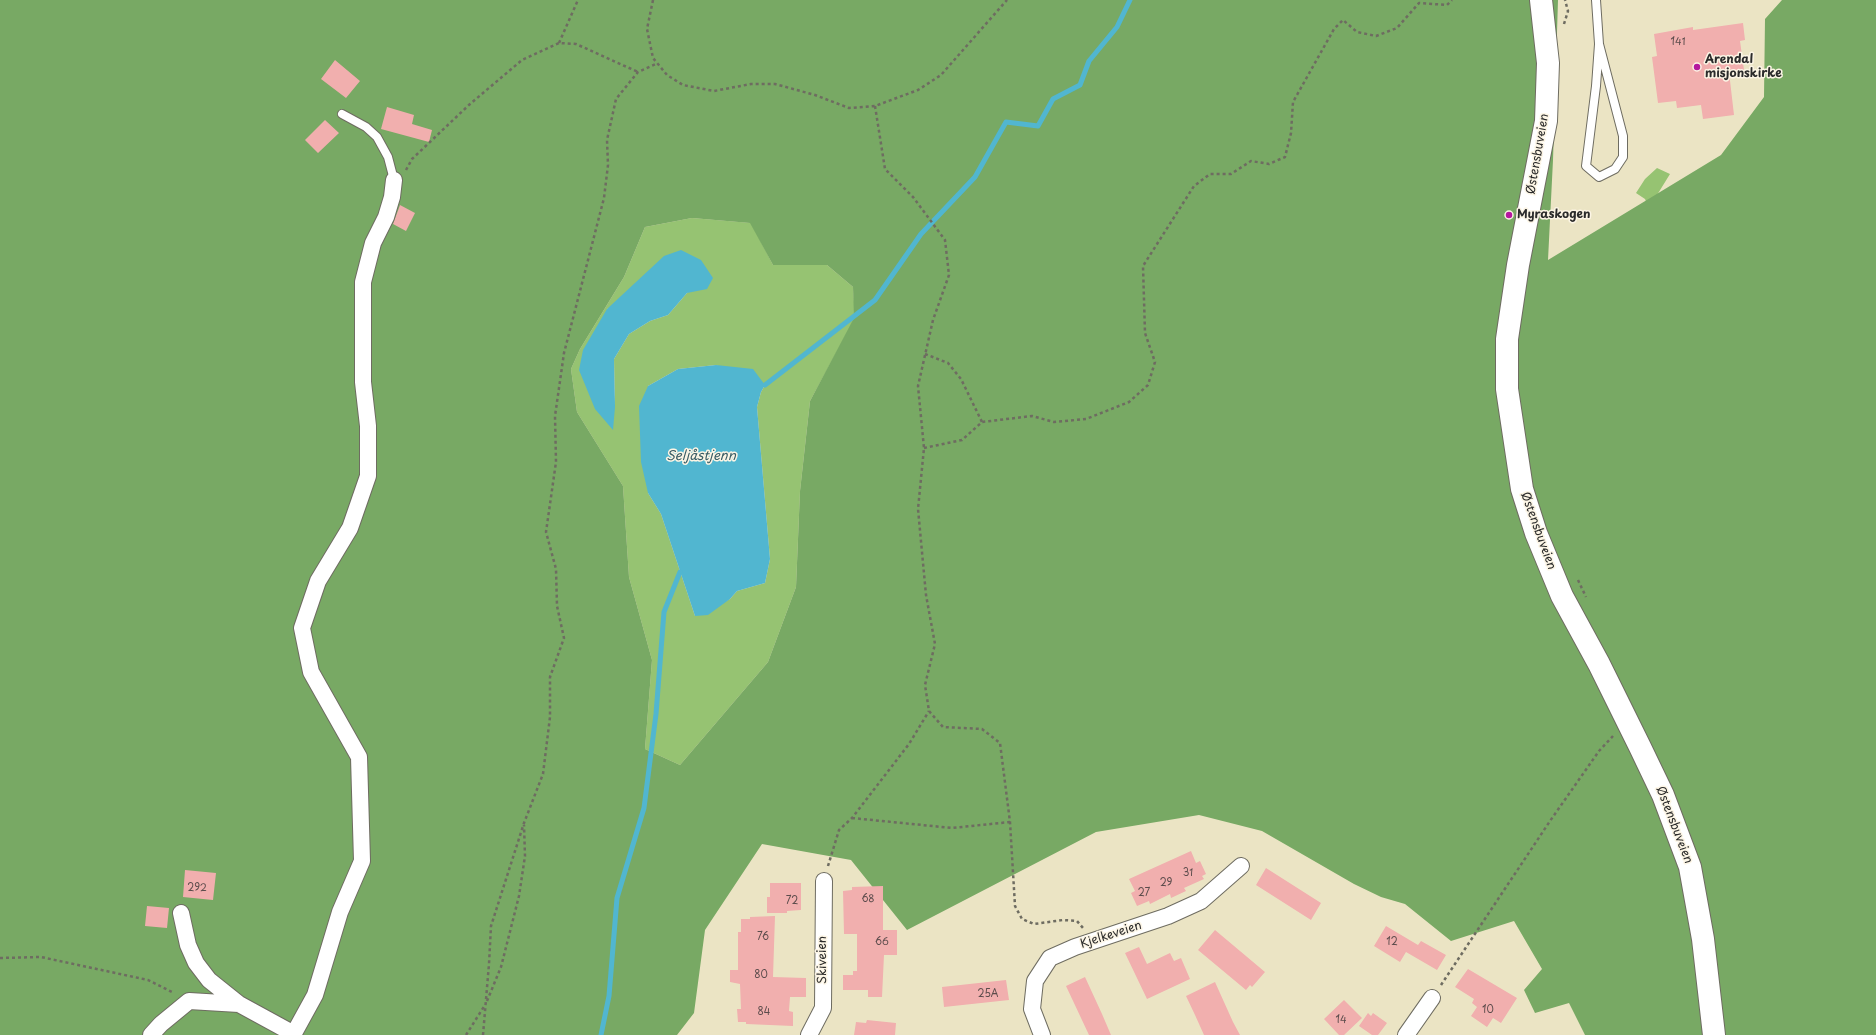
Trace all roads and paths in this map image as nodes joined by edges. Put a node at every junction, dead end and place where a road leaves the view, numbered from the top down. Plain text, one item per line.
1 (578, 0) edge
2 (653, 0) edge
3 (1007, 0) edge
4 (1452, 0) edge
5 (1541, 0) edge
6 (1565, 0) edge
7 (1596, 0) edge
8 (1563, 25) dead end
9 (559, 43) junction
10 (1599, 44) junction
11 (656, 64) junction
12 (638, 72) junction
13 (875, 106) junction
14 (342, 114) dead end
15 (394, 180) junction
16 (925, 354) junction
17 (982, 422) junction
18 (924, 448) junction
19 (1577, 579) dead end
20 (1588, 600) dead end
21 (929, 711) junction
22 (1628, 722) junction
23 (852, 818) junction
24 (1010, 822) junction
25 (524, 823) junction
26 (1241, 866) dead end
27 (824, 881) joint
28 (181, 913) dead end
29 (1089, 942) junction
30 (0, 958) edge
31 (1432, 998) joint
32 (189, 1001) junction
33 (486, 1003) junction
34 (239, 1004) junction
35 (294, 1034) edge
36 (151, 1035) edge
37 (466, 1035) edge
38 (483, 1035) edge
39 (809, 1035) edge
40 (1042, 1035) edge
41 (1406, 1035) edge
42 (1714, 1035) edge

1 - 9 path
2 - 11 path
3 - 13 path
4 - 17 path
5 - 22 main road, Østensbuveien
6 - 8 path
7 - 10 lane
9 - 12 path
9 - 15 path
10 - 10 lane
11 - 12 path
11 - 13 path
12 - 25 path
13 - 16 path
14 - 15 lane
15 - 35 street
16 - 17 path
16 - 18 path
17 - 18 path
18 - 21 path
19 - 20 path
21 - 23 path
21 - 24 path
22 - 31 path
22 - 42 main road, Østensbuveien
23 - 24 path
23 - 27 path
24 - 29 path
25 - 33 path
25 - 33 path
26 - 29 street, Kjelkeveien
27 - 39 street, Skiveien
28 - 34 street
29 - 40 street, Kjelkeveien
30 - 32 path
31 - 41 street
32 - 34 street
32 - 36 street
33 - 37 path
33 - 38 path
34 - 35 street

